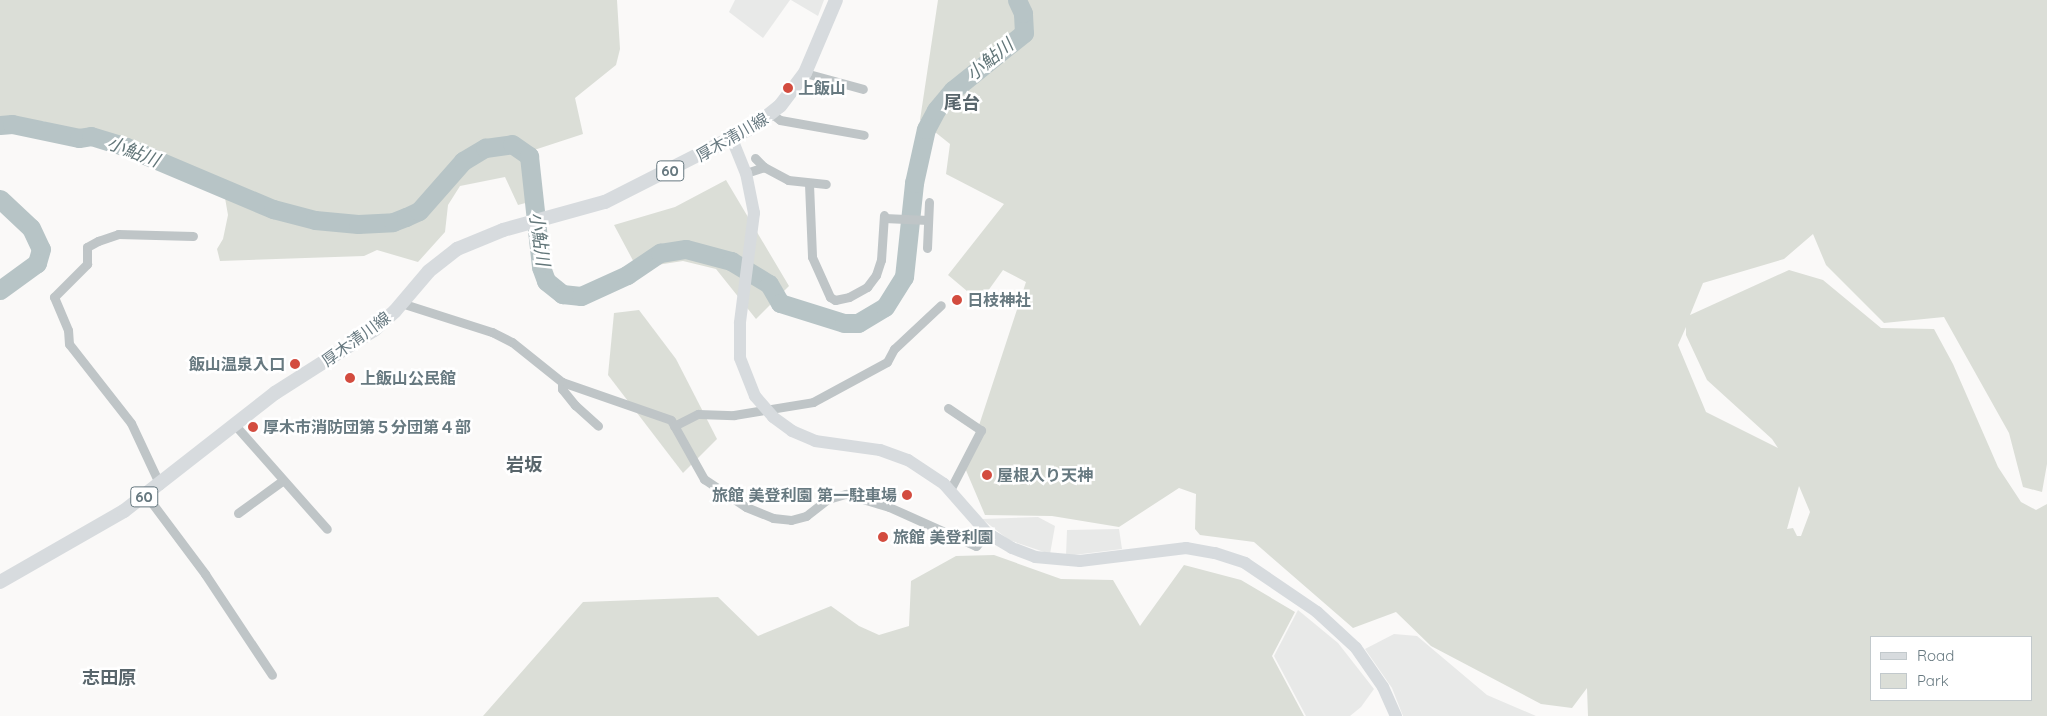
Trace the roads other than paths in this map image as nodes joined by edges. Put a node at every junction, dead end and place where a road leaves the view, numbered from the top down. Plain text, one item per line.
1 (836, 0) edge
2 (805, 74) junction
3 (863, 89) dead end
4 (776, 110) junction
5 (864, 135) dead end
6 (732, 139) junction
7 (755, 158) dead end
8 (764, 166) junction
9 (746, 173) junction
10 (809, 184) junction
11 (826, 184) dead end
12 (929, 202) dead end
13 (927, 220) junction
14 (193, 236) dead end
15 (927, 248) dead end
16 (401, 303) junction
17 (941, 305) dead end
18 (562, 382) junction
19 (948, 408) dead end
20 (766, 410) junction
21 (234, 424) junction
22 (598, 426) dead end
23 (674, 426) junction
24 (282, 481) junction
25 (160, 485) junction
26 (950, 490) junction
27 (146, 495) junction
28 (238, 513) dead end
29 (327, 529) dead end
30 (987, 533) junction
31 (0, 582) edge
32 (272, 675) dead end
33 (1396, 716) edge

1 - 2 main road, 60
2 - 3 street
2 - 4 main road, 60
4 - 5 street
4 - 6 main road, 厚木清川線 / 60
6 - 9 street
6 - 16 main road, 厚木清川線 / 60
7 - 8 street
8 - 9 street
8 - 10 street
9 - 20 street
10 - 11 street
10 - 13 street
12 - 13 street
13 - 15 street
14 - 25 street
16 - 18 street
16 - 21 main road, 厚木清川線 / 60
17 - 20 street
18 - 22 street
18 - 23 street
19 - 26 street
20 - 23 street
20 - 26 street
21 - 24 street
21 - 25 main road, 厚木清川線 / 60
23 - 30 street
24 - 28 street
24 - 29 street
25 - 27 main road, 厚木清川線 / 60
26 - 30 street
27 - 31 main road, 厚木清川線 / 60
27 - 32 street
30 - 33 street

